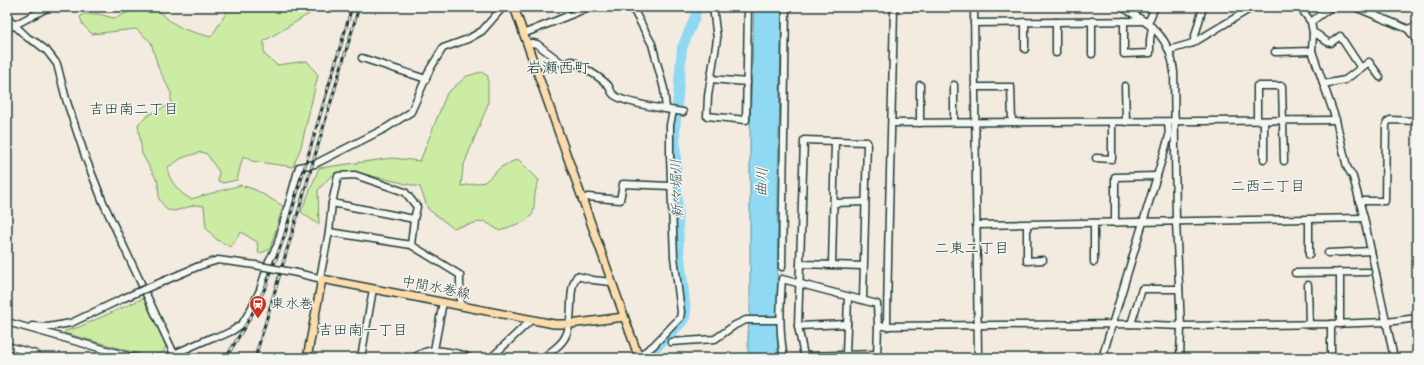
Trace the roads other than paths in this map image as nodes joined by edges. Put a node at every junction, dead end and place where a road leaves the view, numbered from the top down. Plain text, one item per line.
1 (49, 7) edge
2 (503, 7) edge
3 (514, 7) edge
4 (590, 7) edge
5 (632, 7) edge
6 (713, 7) edge
7 (748, 7) edge
8 (786, 7) edge
9 (894, 7) edge
10 (974, 7) edge
11 (1122, 7) edge
12 (1155, 7) edge
13 (1203, 7) edge
14 (1253, 7) edge
15 (1300, 7) edge
16 (1331, 7) edge
17 (1355, 7) edge
18 (7, 18) edge
19 (1092, 21) junction
20 (1124, 21) junction
21 (1025, 22) junction
22 (1056, 22) junction
23 (1311, 22) junction
24 (974, 23) junction
25 (1148, 24) junction
26 (14, 25) junction
27 (1417, 25) edge
28 (7, 29) edge
29 (1408, 29) junction
30 (1313, 33) junction
31 (523, 34) junction
32 (1417, 42) edge
33 (1193, 43) junction
34 (527, 44) junction
35 (1025, 49) dead end
36 (1169, 50) junction
37 (1312, 51) junction
38 (1275, 52) dead end
39 (1056, 53) dead end
40 (1092, 54) dead end
41 (362, 58) dead end
42 (1361, 68) junction
43 (1380, 76) dead end
44 (426, 78) junction
45 (711, 79) junction
46 (747, 82) junction
47 (1323, 84) junction
48 (920, 85) dead end
49 (954, 85) dead end
50 (1125, 86) dead end
51 (975, 87) junction
52 (669, 110) junction
53 (683, 112) dead end
54 (1283, 120) junction
55 (1336, 120) junction
56 (1261, 121) junction
57 (1417, 121) edge
58 (954, 122) junction
59 (975, 122) junction
60 (1012, 122) junction
61 (1112, 122) junction
62 (1126, 122) junction
63 (1171, 122) junction
64 (892, 123) junction
65 (920, 123) junction
66 (835, 140) junction
67 (1096, 158) dead end
68 (1264, 159) dead end
69 (1284, 161) dead end
70 (1157, 176) junction
71 (671, 186) junction
72 (582, 200) junction
73 (1359, 201) junction
74 (865, 202) junction
75 (332, 203) junction
76 (834, 203) junction
77 (1364, 218) junction
78 (414, 219) junction
79 (1309, 220) junction
80 (1142, 222) junction
81 (1176, 222) junction
82 (1094, 223) junction
83 (1115, 223) junction
84 (976, 225) junction
85 (1027, 225) junction
86 (329, 232) junction
87 (411, 245) junction
88 (1371, 251) junction
89 (1328, 253) dead end
90 (1308, 255) dead end
91 (1044, 260) dead end
92 (1094, 262) dead end
93 (801, 264) junction
94 (832, 265) junction
95 (863, 266) junction
96 (782, 267) dead end
97 (1340, 272) junction
98 (1368, 272) dead end
99 (1296, 273) dead end
100 (321, 278) junction
101 (611, 282) junction
102 (800, 283) junction
103 (1308, 285) dead end
104 (373, 288) junction
105 (1179, 289) junction
106 (848, 296) junction
107 (863, 300) junction
108 (443, 302) junction
109 (460, 306) junction
110 (624, 317) junction
111 (1417, 318) edge
112 (531, 320) junction
113 (780, 320) junction
114 (7, 322) edge
115 (1387, 322) junction
116 (570, 324) junction
117 (847, 324) junction
118 (1112, 324) junction
119 (1131, 324) junction
120 (1309, 324) junction
121 (1331, 324) junction
122 (1340, 324) junction
123 (19, 325) junction
124 (798, 326) junction
125 (878, 326) junction
126 (887, 326) junction
127 (978, 326) junction
128 (1181, 326) junction
129 (671, 342) dead end
130 (7, 346) edge
131 (434, 350) junction
132 (846, 355) junction
133 (175, 356) edge
134 (876, 356) edge
135 (638, 357) edge
136 (35, 358) edge
137 (135, 358) edge
138 (168, 358) edge
139 (307, 358) edge
140 (361, 358) edge
141 (413, 358) edge
142 (470, 358) edge
143 (491, 358) edge
144 (543, 358) edge
145 (784, 358) edge
146 (978, 358) edge
147 (1102, 358) edge
148 (1180, 358) edge
149 (1331, 358) edge
150 (1394, 358) edge

1 - 26 street
2 - 44 street
3 - 31 main road
4 - 31 street
5 - 52 street
6 - 45 street
7 - 46 street
8 - 96 street
9 - 64 street
10 - 24 street
11 - 25 street
12 - 25 street
13 - 33 street
14 - 33 street
15 - 23 street
16 - 23 street
17 - 29 street
18 - 26 street
19 - 20 street
19 - 22 street
19 - 40 street
20 - 25 street
20 - 25 street
21 - 22 street
21 - 24 street
21 - 35 street
22 - 39 street
23 - 30 street
24 - 51 street
25 - 36 street
26 - 28 street
26 - 133 street
27 - 29 street
29 - 32 street
30 - 37 street
30 - 42 street
31 - 34 main road
33 - 36 street
34 - 52 street
34 - 72 main road
36 - 63 street
37 - 38 street
37 - 47 street
41 - 44 street
42 - 43 street
42 - 47 street
44 - 133 street
45 - 46 street
45 - 46 street
47 - 55 street
48 - 65 street
49 - 58 street
50 - 62 street
51 - 59 street
51 - 60 street
52 - 53 street
52 - 71 street
54 - 55 street
54 - 56 street
54 - 56 street
54 - 69 street
55 - 73 street
56 - 63 street
56 - 68 street
57 - 73 street
58 - 59 street
58 - 65 street
59 - 60 street
59 - 84 street
60 - 61 street
61 - 62 street
61 - 67 street
62 - 63 street
63 - 70 street
63 - 81 street
64 - 65 street
64 - 126 street
66 - 74 street
66 - 76 street
66 - 93 street
70 - 80 street
70 - 83 street
71 - 72 street
71 - 135 street
72 - 101 main road
73 - 77 street
74 - 76 street
74 - 95 street
75 - 78 street
75 - 78 street
75 - 86 street
76 - 94 street
77 - 79 street
77 - 88 street
78 - 87 street
79 - 81 street
79 - 90 street
80 - 81 street
80 - 83 street
80 - 118 street
81 - 105 street
82 - 83 street
82 - 85 street
82 - 92 street
84 - 85 street
84 - 127 street
85 - 91 street
86 - 87 street
86 - 100 street
87 - 109 street
88 - 89 street
88 - 115 street
93 - 94 street
93 - 102 street
94 - 95 street
95 - 107 street
97 - 98 street
97 - 99 street
97 - 122 street
100 - 104 main road, 中間水巻線
100 - 123 street, bridge
100 - 139 main road
101 - 110 main road
101 - 116 street
102 - 106 street
102 - 113 street
102 - 124 street
103 - 120 street
104 - 108 main road, 中間水巻線
104 - 140 street
105 - 119 street
105 - 128 street
106 - 107 street
106 - 117 street
107 - 125 street
108 - 109 main road, 中間水巻線
108 - 131 street
109 - 112 main road, 中間水巻線
110 - 116 main road, 中間水巻線
110 - 135 main road
111 - 115 street
112 - 116 main road, 中間水巻線
112 - 143 street
113 - 129 street
113 - 145 street
114 - 123 street
115 - 122 street
115 - 150 street
116 - 144 street
117 - 124 street
117 - 132 street
118 - 119 street
118 - 127 street
118 - 147 street
119 - 128 street
120 - 121 street
120 - 128 street
121 - 122 street
121 - 149 street
123 - 137 street
124 - 132 street
125 - 126 street
125 - 134 street
126 - 127 street
127 - 146 street
128 - 148 street
130 - 136 street
131 - 141 street
131 - 142 street
132 - 134 street
133 - 138 street

